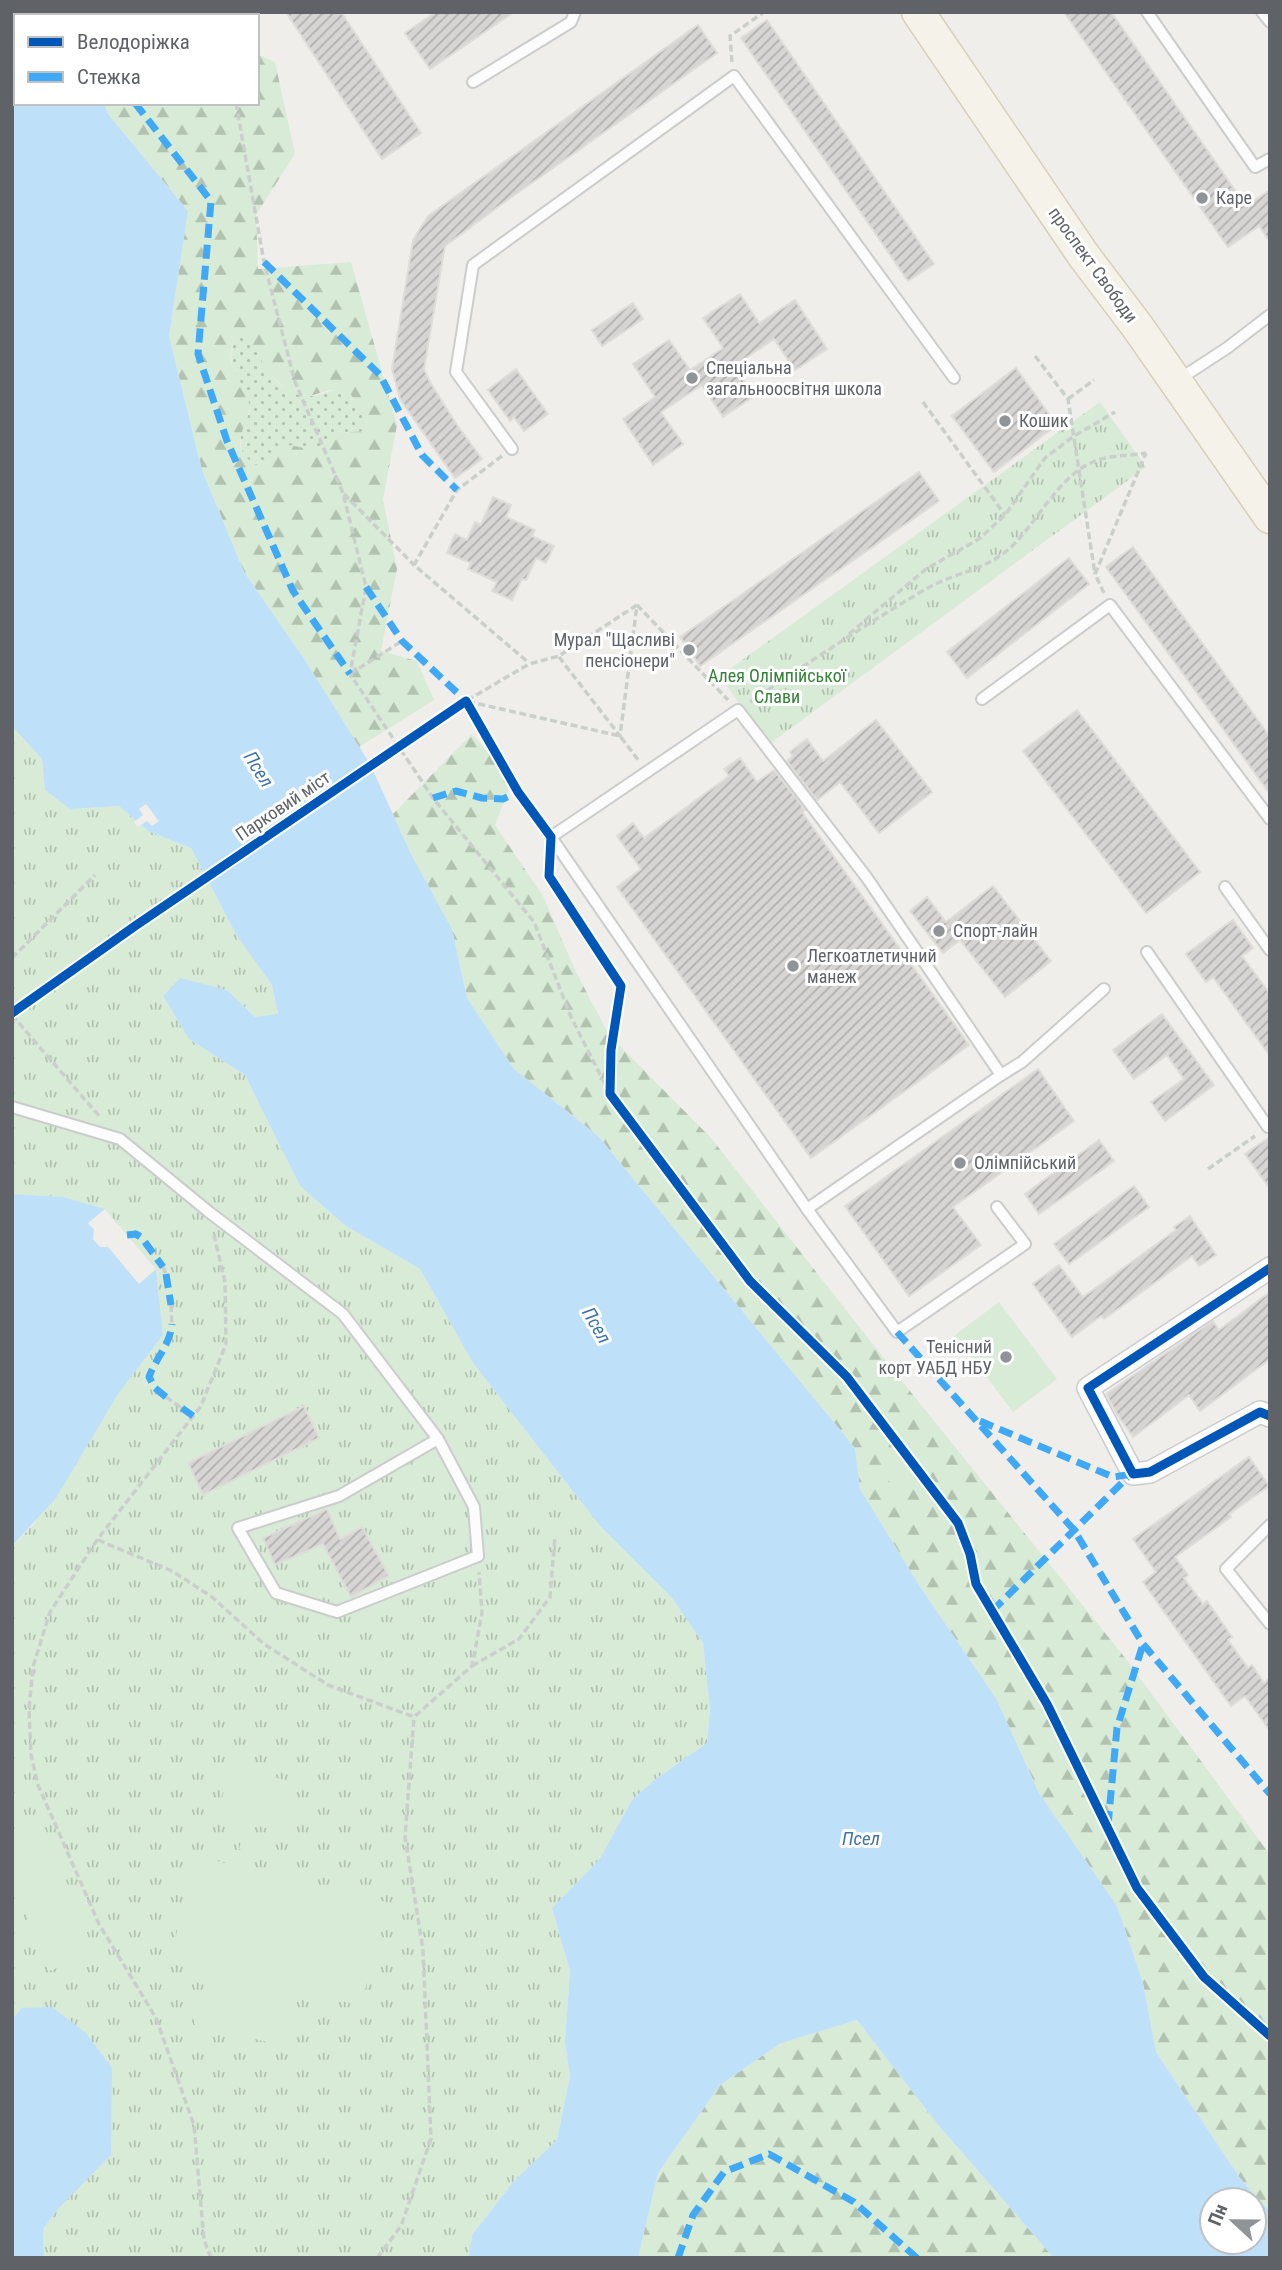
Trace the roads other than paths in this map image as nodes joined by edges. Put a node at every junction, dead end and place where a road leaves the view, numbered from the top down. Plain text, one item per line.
1 (576, 12) edge
2 (918, 12) edge
3 (1147, 12) edge
4 (1262, 12) edge
5 (1270, 22) edge
6 (473, 82) dead end
7 (1270, 159) edge
8 (1270, 315) edge
9 (954, 378) dead end
10 (1176, 382) junction
11 (512, 449) road end
12 (1270, 517) edge
13 (982, 699) dead end
14 (1270, 819) edge
15 (1225, 887) dead end
16 (1270, 950) edge
17 (1147, 952) dead end
18 (1104, 989) dead end
19 (1001, 1075) junction
20 (12, 1107) edge
21 (1268, 1127) road end
22 (997, 1207) dead end
23 (807, 1209) junction
24 (1270, 1268) edge
25 (1270, 1416) edge
26 (438, 1439) junction
27 (1270, 1525) edge
28 (1270, 1624) edge

1 - 6 lane
2 - 10 main road, проспект Свободи
3 - 7 lane
4 - 5 lane
8 - 10 lane
9 - 11 lane
10 - 12 main road, проспект Свободи
13 - 14 lane
15 - 16 lane
17 - 21 lane
18 - 19 lane
19 - 23 lane
19 - 23 lane
20 - 26 lane
22 - 23 lane
24 - 25 street
26 - 26 lane
27 - 28 lane

